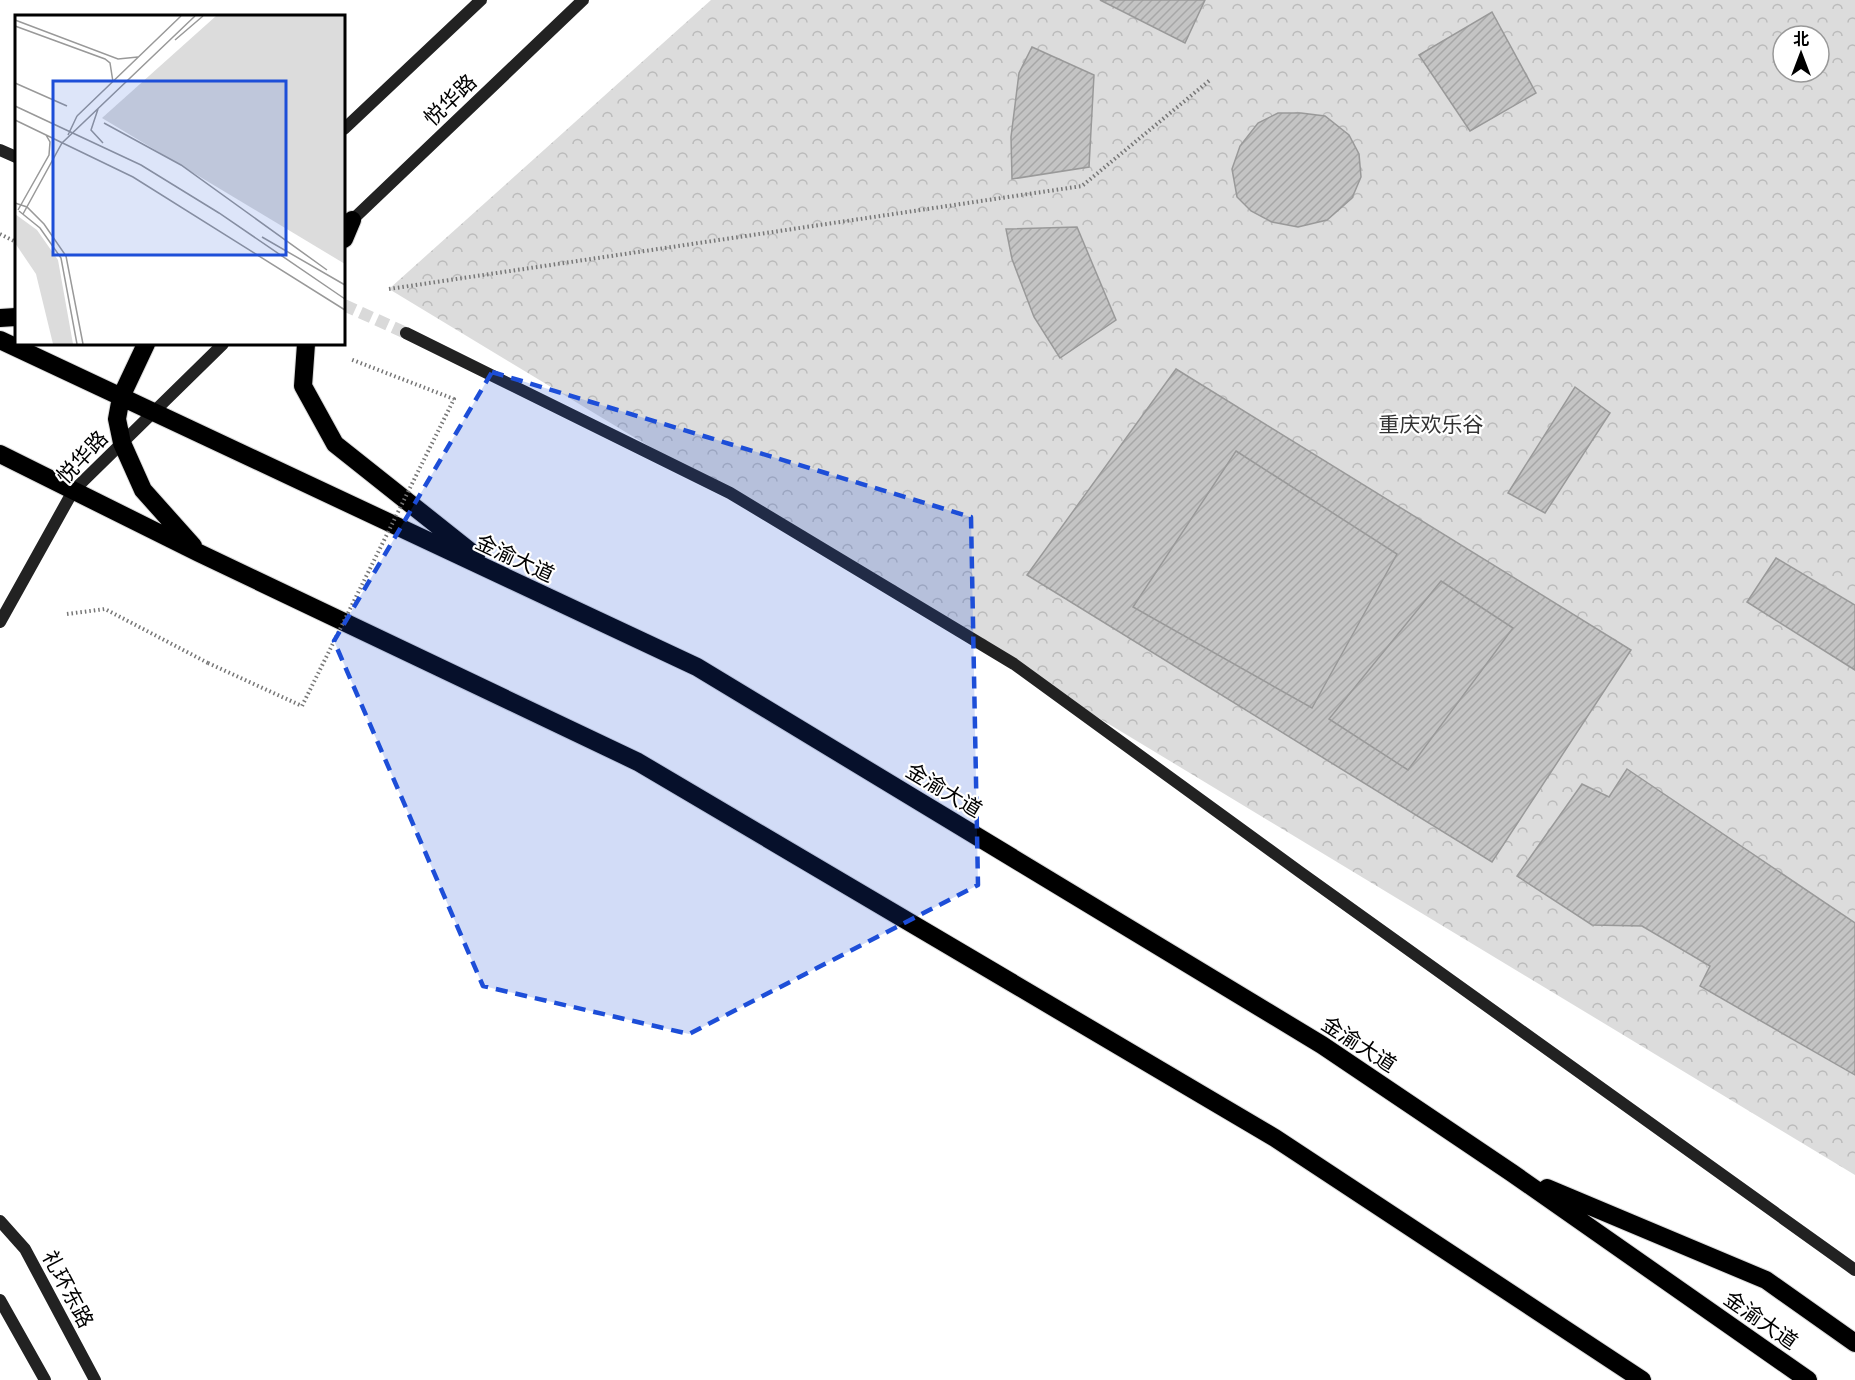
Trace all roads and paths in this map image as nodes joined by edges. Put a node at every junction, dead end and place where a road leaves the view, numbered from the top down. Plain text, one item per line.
1 (582, 0) edge
2 (475, 3) edge
3 (1210, 80) dead end
4 (345, 128) edge
5 (0, 150) edge
6 (15, 158) edge
7 (348, 224) edge
8 (0, 234) edge
9 (15, 242) edge
10 (389, 290) dead end
11 (15, 317) edge
12 (0, 318) edge
13 (406, 333) tunnel mouth
14 (0, 340) edge
15 (146, 345) edge
16 (223, 345) edge
17 (306, 345) edge
18 (350, 359) dead end
19 (121, 397) junction
20 (153, 412) junction
21 (122, 442) junction
22 (0, 454) edge
23 (73, 491) junction
24 (199, 553) junction
25 (501, 576) junction
26 (67, 614) dead end
27 (0, 622) edge
28 (1512, 1173) junction
29 (0, 1221) edge
30 (1855, 1270) edge
31 (0, 1300) edge
32 (1855, 1343) edge
33 (45, 1380) edge
34 (95, 1380) edge
35 (1642, 1380) edge
36 (1808, 1380) edge

1 - 7 street, 悦华路
2 - 4 street
3 - 10 path
5 - 6 street
8 - 9 path
11 - 12 highway
13 - 30 street
14 - 19 highway, 金渝大道
15 - 19 highway
16 - 20 street, 悦华路
17 - 25 highway
18 - 26 path, bridge
19 - 20 highway, 金渝大道
19 - 21 highway
20 - 21 street, 悦华路
20 - 25 highway, 金渝大道
21 - 23 street, 悦华路
21 - 24 highway
22 - 23 highway
23 - 24 highway
23 - 27 street, 悦华路
24 - 35 highway
25 - 28 highway, 金渝大道
28 - 32 highway
28 - 36 highway, 金渝大道
29 - 34 street, 礼环东路
31 - 33 street

